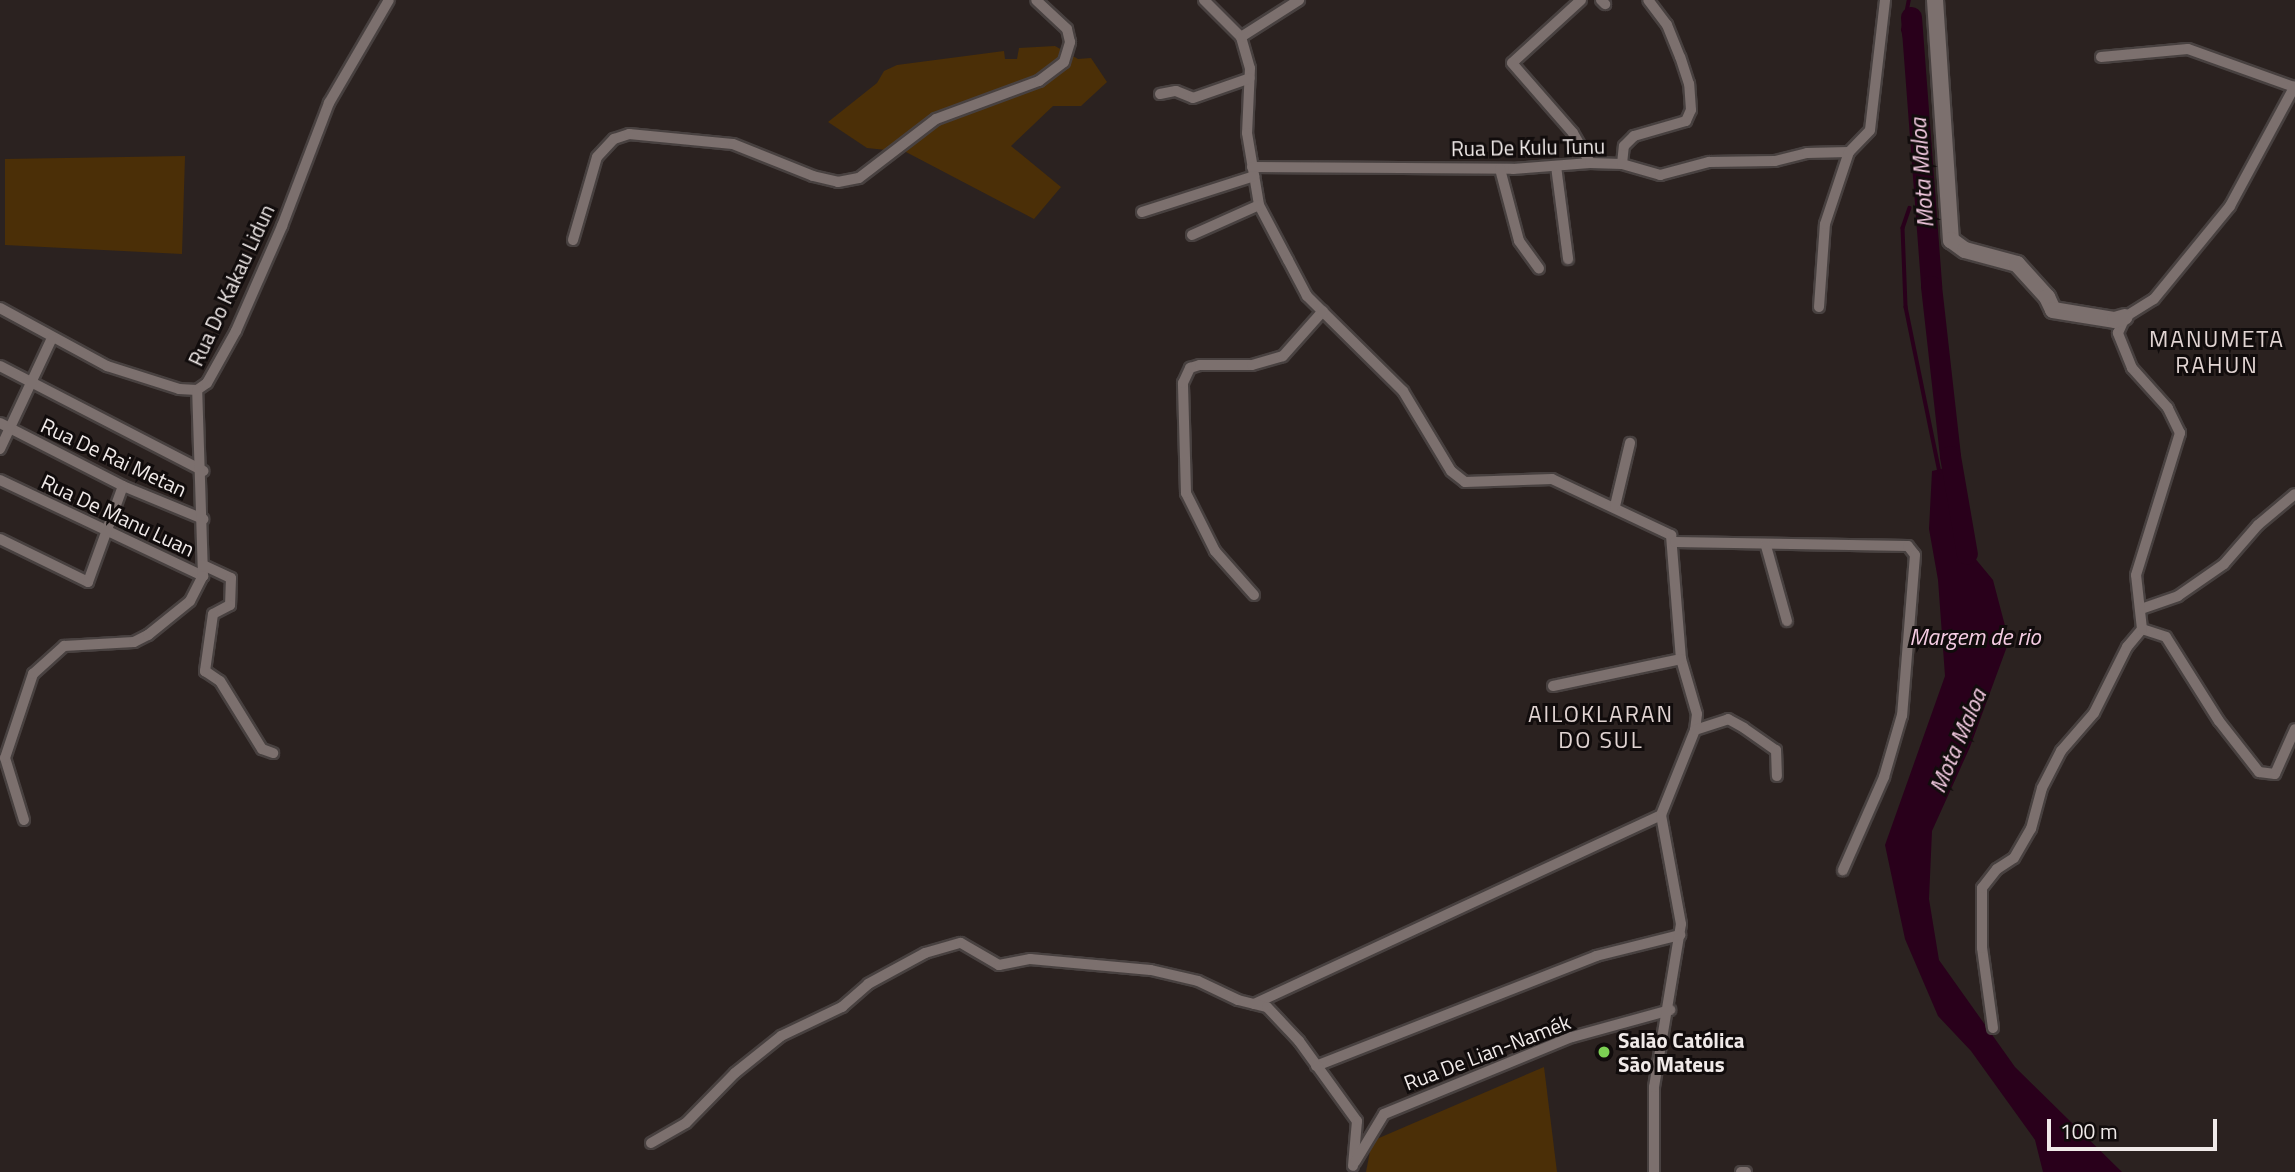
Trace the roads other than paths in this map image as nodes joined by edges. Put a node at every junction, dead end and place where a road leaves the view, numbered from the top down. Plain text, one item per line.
1 (389, 0) edge
2 (1036, 0) edge
3 (1204, 0) edge
4 (1581, 0) edge
5 (1648, 0) edge
6 (1885, 0) edge
7 (1935, 0) edge
8 (1301, 1) edge
9 (1241, 37) junction
10 (2101, 57) dead end
11 (1250, 78) junction
12 (2294, 87) edge
13 (1160, 94) dead end
14 (1849, 152) junction
15 (1590, 163) junction
16 (1622, 164) junction
17 (1556, 166) junction
18 (1500, 169) junction
19 (1253, 172) junction
20 (1259, 205) junction
21 (1142, 212) dead end
22 (1192, 235) dead end
23 (573, 240) dead end
24 (1568, 259) dead end
25 (1539, 269) dead end
26 (1819, 307) dead end
27 (0, 308) edge
28 (1323, 311) junction
29 (2125, 317) junction
30 (51, 338) junction
31 (0, 366) edge
32 (30, 383) junction
33 (197, 390) junction
34 (5, 426) edge
35 (1630, 443) dead end
36 (0, 449) edge
37 (203, 471) junction
38 (0, 480) edge
39 (123, 486) junction
40 (2295, 494) edge
41 (1615, 506) junction
42 (203, 519) junction
43 (108, 533) junction
44 (0, 539) edge
45 (1675, 542) junction
46 (1766, 546) junction
47 (203, 570) junction
48 (1254, 595) dead end
49 (2141, 609) junction
50 (1787, 621) dead end
51 (2142, 629) junction
52 (1681, 659) junction
53 (1553, 686) dead end
54 (2295, 729) edge
55 (1695, 730) junction
56 (273, 753) dead end
57 (1777, 776) dead end
58 (1661, 815) junction
59 (24, 820) dead end
60 (1843, 870) dead end
61 (1680, 934) junction
62 (1254, 1004) junction
63 (1670, 1010) junction
64 (1993, 1028) dead end
65 (1317, 1066) junction
66 (651, 1143) dead end
67 (1352, 1169) edge
68 (1654, 1172) edge
69 (1741, 1172) edge
70 (1746, 1172) edge

1 - 33 street, Rua Do Kakau Lidun
2 - 23 street
3 - 9 street
4 - 15 street
5 - 16 street
6 - 14 street
7 - 29 street
8 - 9 street
9 - 11 street
10 - 12 street
11 - 13 street
11 - 19 street
12 - 29 street
14 - 16 street, Rua De Kulu Tunu
14 - 26 street
15 - 16 street, Rua De Kulu Tunu
15 - 17 street, Rua De Kulu Tunu
17 - 18 street, Rua De Kulu Tunu
17 - 24 street
18 - 19 street, Rua De Kulu Tunu
18 - 25 street
19 - 20 street
19 - 21 street, Rua De Kulu Tunu
20 - 22 street
20 - 28 street
27 - 30 street, Rua Do Kakau Lidun
28 - 41 street
28 - 48 street
29 - 49 street
30 - 32 street
30 - 33 street, Rua Do Kakau Lidun
31 - 32 street
32 - 34 street
32 - 37 street
33 - 37 street, Rua De Manu Luan
34 - 36 street
34 - 39 street, Rua De Rai Metan
35 - 41 street
37 - 42 street, Rua De Manu Luan
38 - 43 street, Rua De Manu Luan
39 - 42 street, Rua De Rai Metan
39 - 43 street
40 - 49 street
41 - 45 street
42 - 47 street, Rua De Manu Luan
43 - 44 street
43 - 47 street, Rua De Manu Luan
45 - 46 street
45 - 52 street
46 - 50 street
46 - 60 street
47 - 56 street
47 - 59 street
49 - 51 street
51 - 54 street
51 - 64 street
52 - 53 street
52 - 55 street
55 - 57 street
55 - 58 street
58 - 61 street
58 - 62 street
61 - 63 street
61 - 65 street
62 - 65 street
62 - 66 street
63 - 67 street, Rua De Lian-Namék
63 - 68 street
65 - 67 street
69 - 70 street

